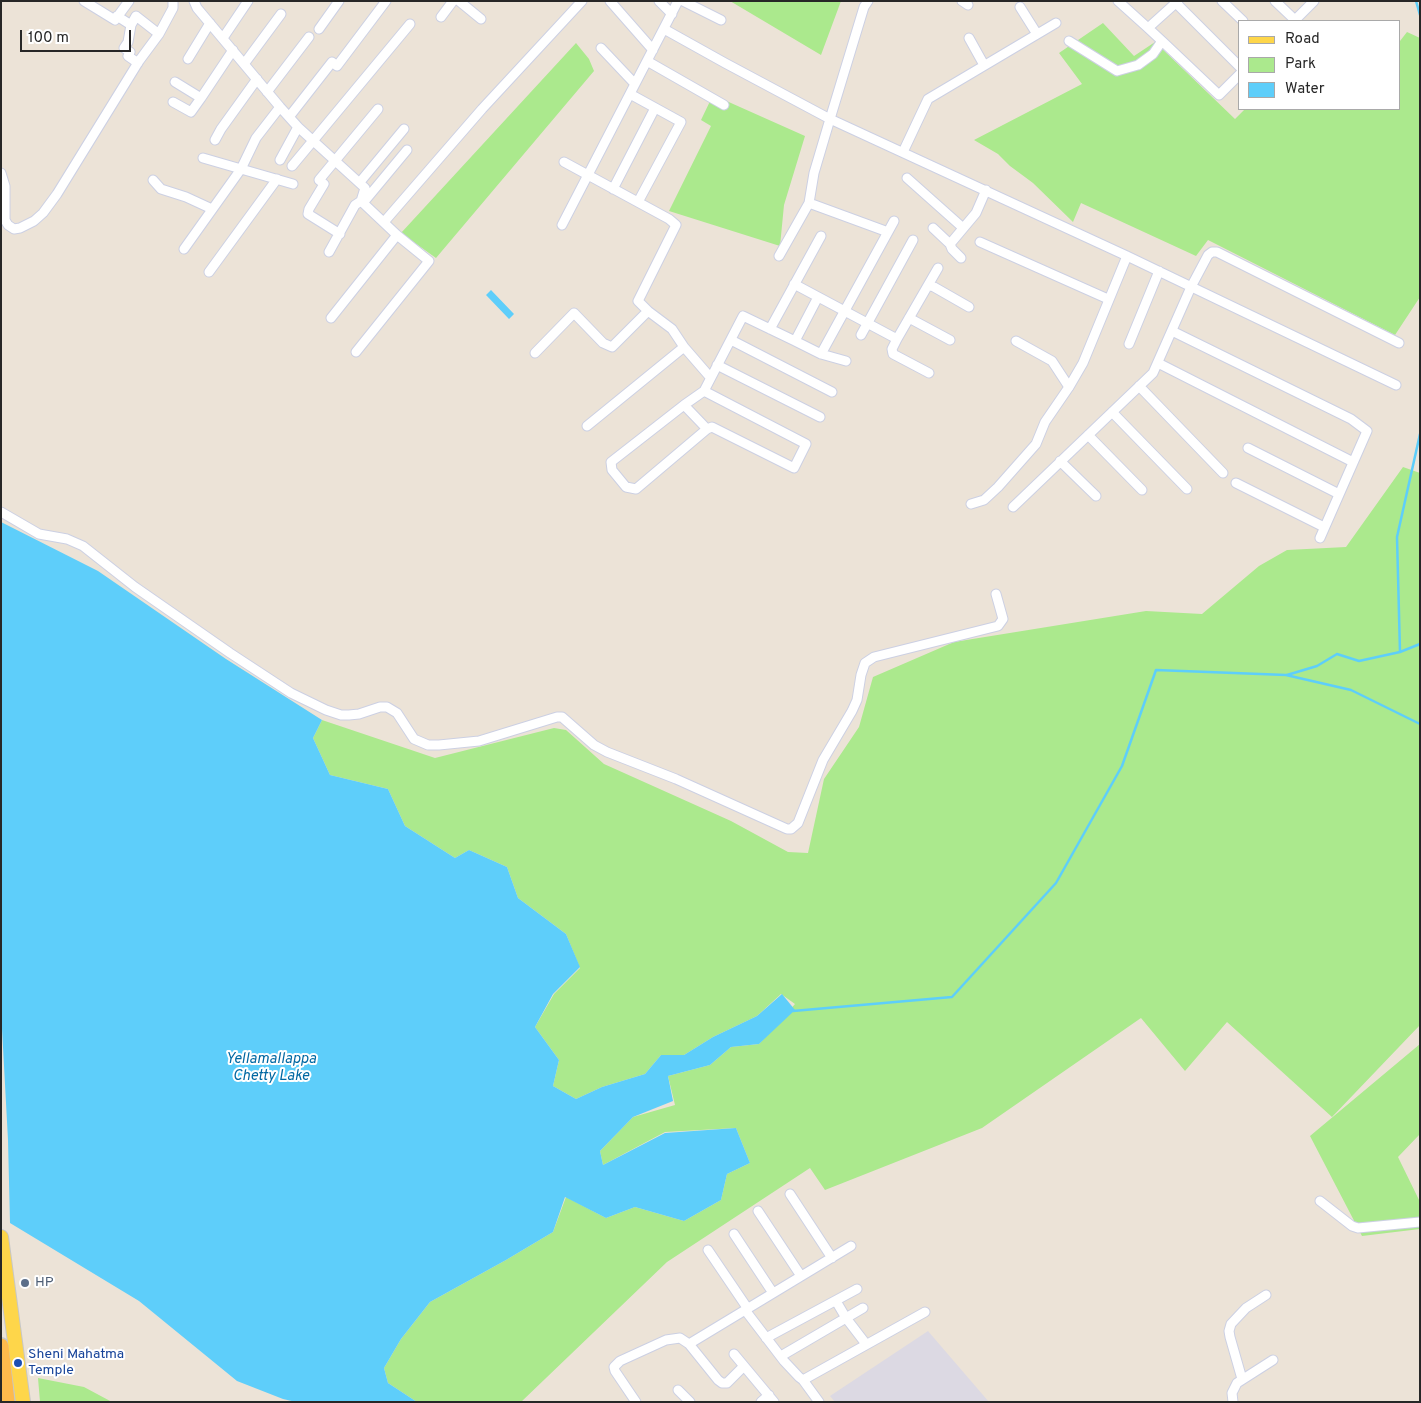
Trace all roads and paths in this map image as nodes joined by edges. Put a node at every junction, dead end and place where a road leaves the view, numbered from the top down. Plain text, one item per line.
1 (84, 1) edge
2 (128, 1) edge
3 (173, 1) edge
4 (194, 1) edge
5 (340, 1) edge
6 (386, 1) edge
7 (453, 1) edge
8 (459, 1) edge
9 (582, 1) edge
10 (610, 1) edge
11 (660, 1) edge
12 (678, 1) edge
13 (684, 1) edge
14 (868, 1) edge
15 (1118, 1) edge
16 (1222, 1) edge
17 (1275, 1) edge
18 (1314, 1) edge
19 (246, 2) edge
20 (1174, 3) edge
21 (1020, 7) dead end
22 (281, 14) dead end
23 (672, 14) junction
24 (117, 16) junction
25 (440, 17) dead end
26 (481, 19) dead end
27 (721, 20) dead end
28 (1242, 20) edge
29 (1293, 20) edge
30 (1295, 20) edge
31 (210, 23) junction
32 (1056, 23) dead end
33 (410, 24) dead end
34 (131, 26) junction
35 (1148, 28) junction
36 (319, 29) dead end
37 (664, 29) junction
38 (159, 34) junction
39 (1037, 34) junction
40 (309, 37) dead end
41 (223, 38) junction
42 (969, 38) dead end
43 (1069, 41) dead end
44 (1162, 41) junction
45 (601, 48) dead end
46 (233, 50) junction
47 (653, 50) junction
48 (188, 59) dead end
49 (647, 61) junction
50 (138, 63) junction
51 (244, 64) junction
52 (984, 65) junction
53 (1238, 65) edge
54 (1238, 76) edge
55 (257, 79) junction
56 (175, 82) dead end
57 (636, 84) junction
58 (267, 92) junction
59 (630, 94) junction
60 (201, 98) junction
61 (173, 102) dead end
62 (724, 105) dead end
63 (280, 107) junction
64 (655, 108) junction
65 (378, 109) dead end
66 (289, 117) junction
67 (830, 119) junction
68 (298, 127) junction
69 (404, 129) dead end
70 (215, 140) dead end
71 (314, 141) junction
72 (407, 150) dead end
73 (904, 152) junction
74 (203, 158) dead end
75 (280, 160) dead end
76 (335, 160) junction
77 (564, 162) dead end
78 (292, 166) dead end
79 (241, 169) junction
80 (1, 174) edge
81 (588, 176) junction
82 (907, 178) dead end
83 (277, 179) junction
84 (153, 180) dead end
85 (360, 182) junction
86 (293, 184) dead end
87 (613, 189) junction
88 (986, 190) junction
89 (362, 202) junction
90 (638, 202) junction
91 (809, 203) junction
92 (212, 209) junction
93 (384, 222) junction
94 (894, 222) dead end
95 (562, 225) dead end
96 (962, 227) junction
97 (933, 228) dead end
98 (888, 232) junction
99 (340, 234) junction
100 (397, 235) junction
101 (821, 236) dead end
102 (913, 240) dead end
103 (980, 242) dead end
104 (950, 244) junction
105 (184, 249) dead end
106 (329, 252) dead end
107 (779, 256) dead end
108 (1127, 256) junction
109 (961, 258) dead end
110 (938, 268) dead end
111 (1159, 271) junction
112 (209, 272) dead end
113 (794, 284) junction
114 (927, 287) junction
115 (1191, 287) junction
116 (818, 297) junction
117 (1108, 299) junction
118 (969, 307) dead end
119 (648, 311) junction
120 (844, 311) junction
121 (330, 318) dead end
122 (909, 318) junction
123 (868, 324) junction
124 (770, 329) junction
125 (1172, 331) junction
126 (861, 335) dead end
127 (897, 339) junction
128 (731, 340) junction
129 (950, 340) dead end
130 (795, 341) junction
131 (1016, 341) dead end
132 (1399, 343) dead end
133 (1129, 344) dead end
134 (684, 346) junction
135 (356, 352) dead end
136 (535, 353) dead end
137 (821, 354) junction
138 (846, 361) dead end
139 (1158, 363) junction
140 (717, 366) junction
141 (928, 373) dead end
142 (710, 377) junction
143 (1396, 385) dead end
144 (1070, 386) junction
145 (1139, 386) junction
146 (704, 391) junction
147 (832, 392) dead end
148 (684, 404) junction
149 (1112, 412) junction
150 (820, 418) dead end
151 (587, 426) dead end
152 (707, 429) junction
153 (1088, 435) junction
154 (1248, 448) dead end
155 (1060, 461) junction
156 (1353, 462) junction
157 (1222, 473) dead end
158 (1236, 483) dead end
159 (1187, 489) dead end
160 (1142, 490) dead end
161 (1339, 494) junction
162 (1096, 496) dead end
163 (971, 504) dead end
164 (1013, 507) dead end
165 (1, 512) edge
166 (1324, 527) junction
167 (1320, 538) dead end
168 (996, 594) dead end
169 (790, 1194) dead end
170 (1320, 1201) dead end
171 (758, 1211) dead end
172 (1420, 1222) edge
173 (734, 1234) dead end
174 (1, 1237) edge
175 (851, 1246) dead end
176 (708, 1250) dead end
177 (832, 1258) junction
178 (802, 1276) junction
179 (857, 1289) dead end
180 (773, 1293) junction
181 (1266, 1295) dead end
182 (836, 1301) junction
183 (863, 1308) dead end
184 (746, 1310) junction
185 (925, 1312) dead end
186 (846, 1318) junction
187 (766, 1338) junction
188 (689, 1344) junction
189 (866, 1344) junction
190 (1, 1346) edge
191 (734, 1354) dead end
192 (781, 1356) junction
193 (1273, 1360) dead end
194 (744, 1366) junction
195 (1242, 1379) junction
196 (803, 1380) junction
197 (678, 1390) dead end
198 (772, 1399) edge
199 (7, 1402) edge
200 (23, 1402) edge
201 (636, 1402) edge
202 (690, 1402) edge
203 (761, 1402) edge
204 (819, 1402) edge
205 (1232, 1402) edge

1 - 24 street
2 - 24 street
3 - 38 street
4 - 31 street
5 - 36 street
6 - 66 street
7 - 25 street
8 - 26 street
9 - 93 street
10 - 47 street
11 - 23 street
12 - 23 street
13 - 27 street
14 - 67 street
15 - 35 street
16 - 28 street
17 - 29 street
18 - 30 street
19 - 41 street
20 - 35 street
20 - 53 street
21 - 39 street
22 - 51 street
23 - 37 street
24 - 34 street
31 - 41 street
31 - 48 street
32 - 39 street
33 - 71 street
34 - 38 street
34 - 50 street
35 - 44 street
37 - 47 street
37 - 67 street
38 - 50 street
39 - 52 street
40 - 58 street
41 - 46 street
42 - 52 street
43 - 44 street
44 - 54 street
45 - 57 street
46 - 51 street
46 - 60 street
47 - 49 street
49 - 57 street
49 - 62 street
50 - 80 street
51 - 55 street
52 - 73 street
55 - 58 street
55 - 70 street
56 - 60 street
57 - 59 street
58 - 63 street
59 - 64 street
59 - 81 street
60 - 61 street
63 - 66 street
63 - 79 street
64 - 87 street
64 - 90 street
65 - 76 street
66 - 68 street
67 - 73 street
67 - 91 street
68 - 71 street
68 - 75 street
69 - 85 street
71 - 76 street
71 - 78 street
72 - 89 street
73 - 88 street
74 - 79 street
76 - 85 street
76 - 99 street
77 - 81 street
79 - 83 street
79 - 92 street
81 - 87 street
81 - 95 street
82 - 96 street
83 - 86 street
83 - 112 street
84 - 92 street
85 - 89 street
87 - 90 street
88 - 96 street
88 - 108 street
89 - 93 street
89 - 99 street
90 - 119 street
91 - 98 street
91 - 107 street
92 - 105 street
93 - 100 street
94 - 98 street
96 - 104 street
97 - 104 street
98 - 120 street
99 - 106 street
100 - 121 street
100 - 135 street
101 - 113 street
102 - 123 street
103 - 117 street
104 - 109 street
108 - 111 street
108 - 117 street
110 - 114 street
111 - 115 street
111 - 133 street
113 - 116 street
113 - 124 street
114 - 118 street
114 - 122 street
115 - 125 street
115 - 132 street
115 - 143 street
116 - 120 street
116 - 130 street
117 - 144 street
119 - 134 street
119 - 136 street
120 - 123 street
120 - 137 street
122 - 127 street
122 - 129 street
123 - 126 street
123 - 127 street
124 - 128 street
124 - 130 street
125 - 139 street
125 - 156 street
127 - 141 street
128 - 140 street
128 - 147 street
130 - 137 street
131 - 144 street
134 - 142 street
134 - 151 street
137 - 138 street
139 - 145 street
139 - 156 street
140 - 142 street
140 - 150 street
142 - 146 street
144 - 163 street
145 - 149 street
145 - 157 street
146 - 148 street
146 - 152 street
148 - 152 street
148 - 152 street
149 - 153 street
149 - 159 street
153 - 155 street
153 - 160 street
154 - 161 street
155 - 162 street
155 - 164 street
156 - 161 street
158 - 166 street
161 - 166 street
165 - 168 street
166 - 167 street
169 - 177 street
170 - 172 street
171 - 178 street
173 - 180 street
174 - 200 main road
175 - 177 street
176 - 184 street
177 - 178 street
178 - 180 street
179 - 182 street
180 - 184 street
181 - 195 street
182 - 186 street
182 - 187 street
183 - 186 street
184 - 187 street
184 - 188 street
185 - 189 street
186 - 189 street
186 - 192 street
187 - 192 street
188 - 194 street
188 - 201 street
189 - 196 street
190 - 199 highway
191 - 194 street
192 - 196 street
193 - 195 street
194 - 198 street
195 - 205 street
196 - 204 street
197 - 202 street
198 - 203 street

